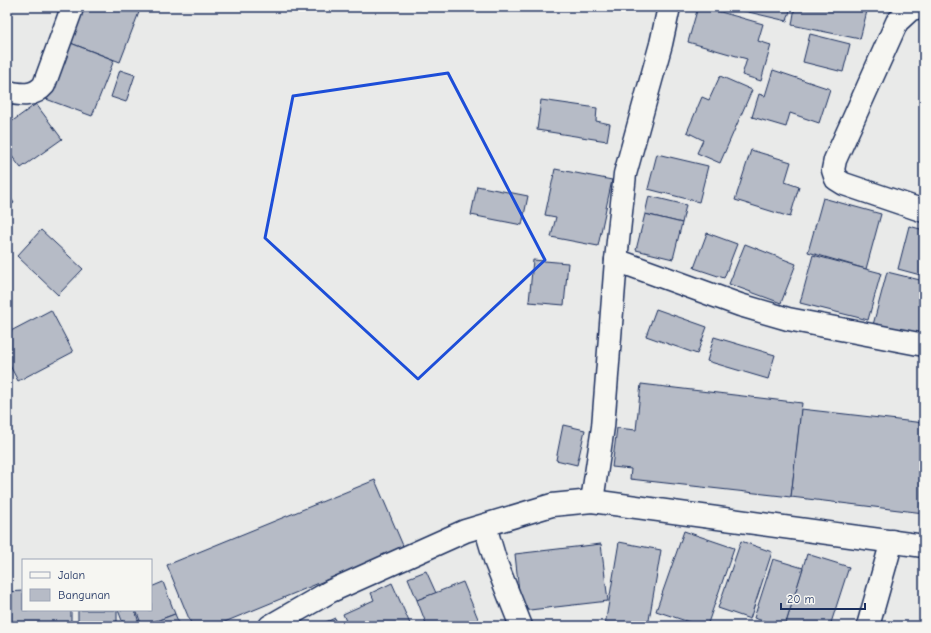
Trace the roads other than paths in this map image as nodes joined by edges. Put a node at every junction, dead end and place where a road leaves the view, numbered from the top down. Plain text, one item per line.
1 (669, 7) edge
2 (924, 7) edge
3 (71, 11) dead end
4 (7, 92) edge
5 (924, 211) edge
6 (616, 260) junction
7 (924, 345) edge
8 (592, 501) junction
9 (485, 526) junction
10 (892, 541) junction
11 (924, 546) edge
12 (270, 626) edge
13 (521, 626) edge
14 (868, 626) edge

1 - 6 street
2 - 5 street
3 - 4 street
6 - 7 street
6 - 8 street
8 - 9 street
8 - 10 street
9 - 12 street
9 - 13 street
10 - 11 street
10 - 14 street

